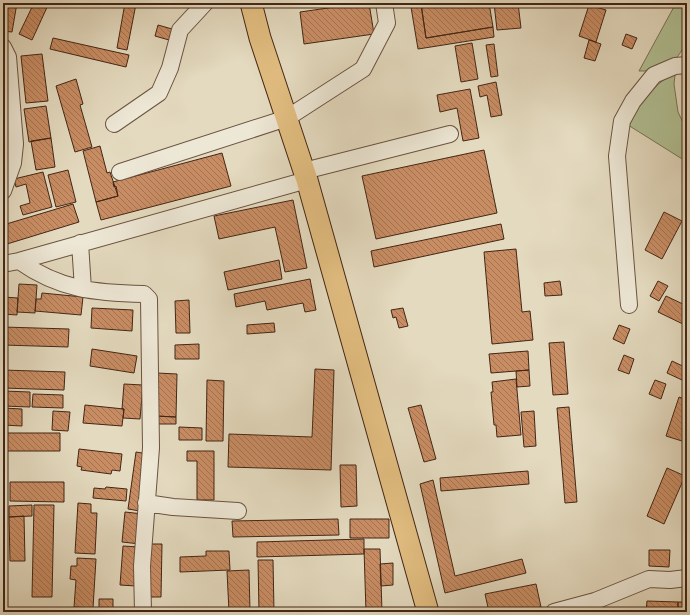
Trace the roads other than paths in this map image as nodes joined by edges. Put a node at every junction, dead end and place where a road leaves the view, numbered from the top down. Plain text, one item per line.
1 (205, 3) edge
2 (251, 3) edge
3 (384, 3) edge
4 (3, 46) edge
5 (687, 65) edge
6 (287, 118) junction
7 (114, 124) dead end
8 (450, 134) dead end
9 (120, 172) dead end
10 (306, 175) junction
11 (3, 191) edge
12 (80, 243) junction
13 (19, 261) junction
14 (3, 264) edge
15 (83, 289) junction
16 (629, 305) dead end
17 (146, 502) junction
18 (238, 511) dead end
19 (687, 578) edge
20 (143, 612) edge
21 (428, 612) edge
22 (554, 612) edge

1 - 7 street
2 - 6 main road
3 - 6 street
4 - 11 street
5 - 16 street
6 - 9 street
6 - 10 main road
8 - 10 street
10 - 12 street
10 - 21 main road
12 - 13 street
12 - 15 street
13 - 14 street
13 - 15 street
15 - 17 street
17 - 18 street
17 - 20 street
19 - 22 street

